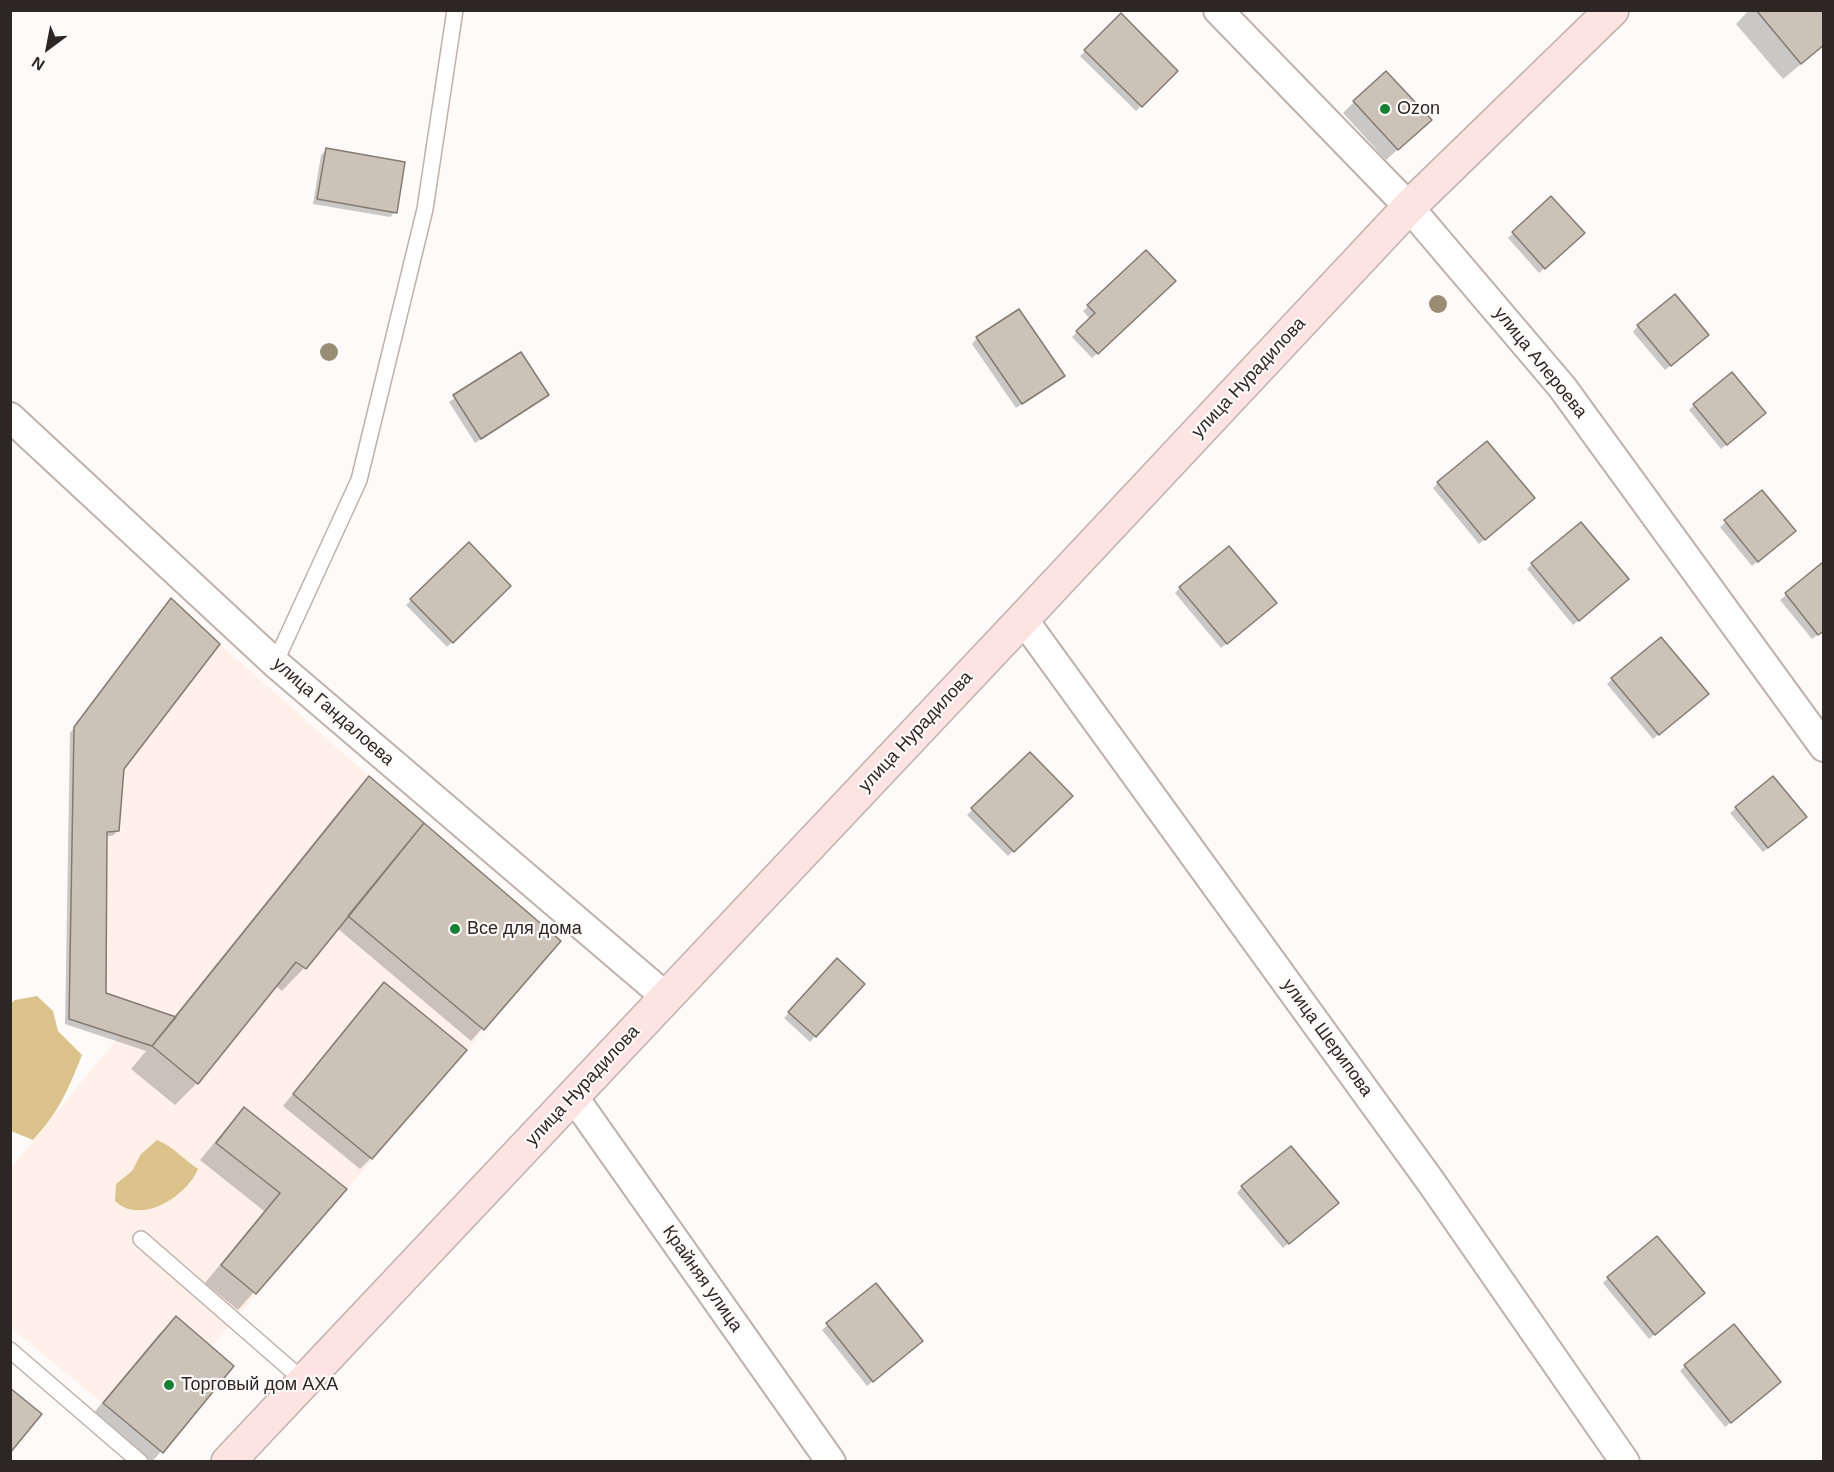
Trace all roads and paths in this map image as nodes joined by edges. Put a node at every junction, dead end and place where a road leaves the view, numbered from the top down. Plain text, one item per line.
1 (455, 10) edge
2 (1218, 10) edge
3 (1612, 10) edge
4 (1409, 207) junction
5 (10, 417) edge
6 (1023, 619) junction
7 (275, 663) junction
8 (1824, 747) edge
9 (666, 997) junction
10 (573, 1096) junction
11 (141, 1239) dead end
12 (10, 1350) edge
13 (304, 1381) junction
14 (140, 1461) edge
15 (228, 1461) edge
16 (831, 1461) edge
17 (1624, 1461) edge

1 - 7 lane
2 - 4 street, улица Алероева
3 - 4 street, улица Нурадилова
4 - 6 street, улица Нурадилова
4 - 8 street, улица Алероева
5 - 7 street, улица Гандалоева
6 - 9 street, улица Нурадилова
6 - 17 street, улица Шерипова
7 - 9 street, улица Гандалоева
9 - 10 street, улица Нурадилова
10 - 13 street, улица Нурадилова
10 - 16 street, Крайняя улица
11 - 13 lane
12 - 14 lane
13 - 15 street, улица Нурадилова

